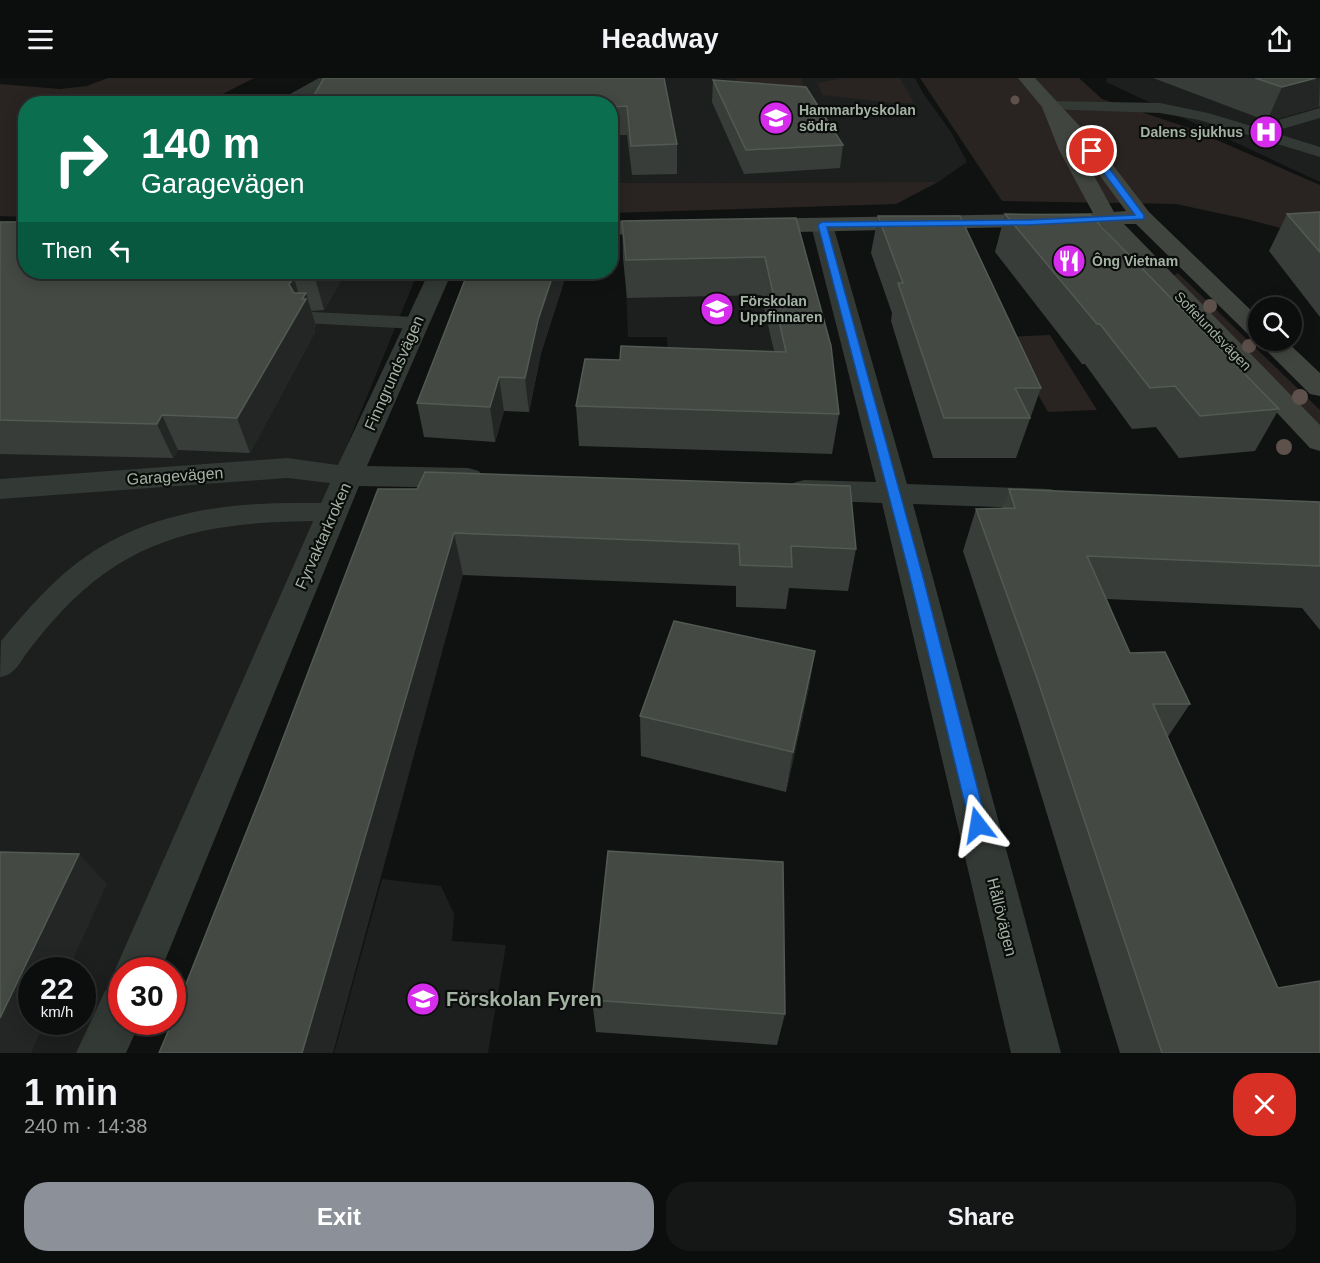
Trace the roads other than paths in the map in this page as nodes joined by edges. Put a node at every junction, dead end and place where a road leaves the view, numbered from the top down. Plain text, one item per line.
1 (332, 78) edge
2 (1026, 78) edge
3 (296, 96) edge
4 (1051, 106) junction
5 (1320, 113) edge
6 (1256, 132) junction
7 (1320, 152) edge
8 (1141, 217) junction
9 (1107, 219) junction
10 (822, 225) junction
11 (728, 226) edge
12 (681, 227) edge
13 (618, 228) edge
14 (437, 279) edge
15 (312, 318) dead end
16 (1248, 320) edge
17 (415, 323) junction
18 (1281, 351) edge
19 (1320, 388) edge
20 (1320, 441) edge
21 (350, 476) junction
22 (492, 479) edge
23 (0, 489) edge
24 (776, 489) edge
25 (894, 493) junction
26 (1081, 500) edge
27 (333, 512) junction
28 (0, 665) edge
29 (144, 957) edge
30 (109, 1035) edge
31 (101, 1053) edge
32 (1036, 1053) edge

1 - 3 street
2 - 4 street, Sofielundsvägen
4 - 6 lane
4 - 8 street, Sofielundsvägen
4 - 9 street, Sofielundsvägen
5 - 6 lane
6 - 7 lane
8 - 9 street
8 - 16 street, Sofielundsvägen
9 - 10 street
9 - 20 street, Sofielundsvägen
10 - 11 street
10 - 25 street, Hållövägen
12 - 13 street
14 - 17 street, Finngrundsvägen
15 - 17 lane
17 - 21 street, Finngrundsvägen
18 - 19 street
21 - 22 street, Fyrvaktarkroken
21 - 23 street, Garagevägen
21 - 27 street, Fyrvaktarkroken
24 - 25 street
25 - 26 street
25 - 32 street, Hållövägen
27 - 28 lane
27 - 29 street, Fyrvaktarkroken
30 - 31 street

